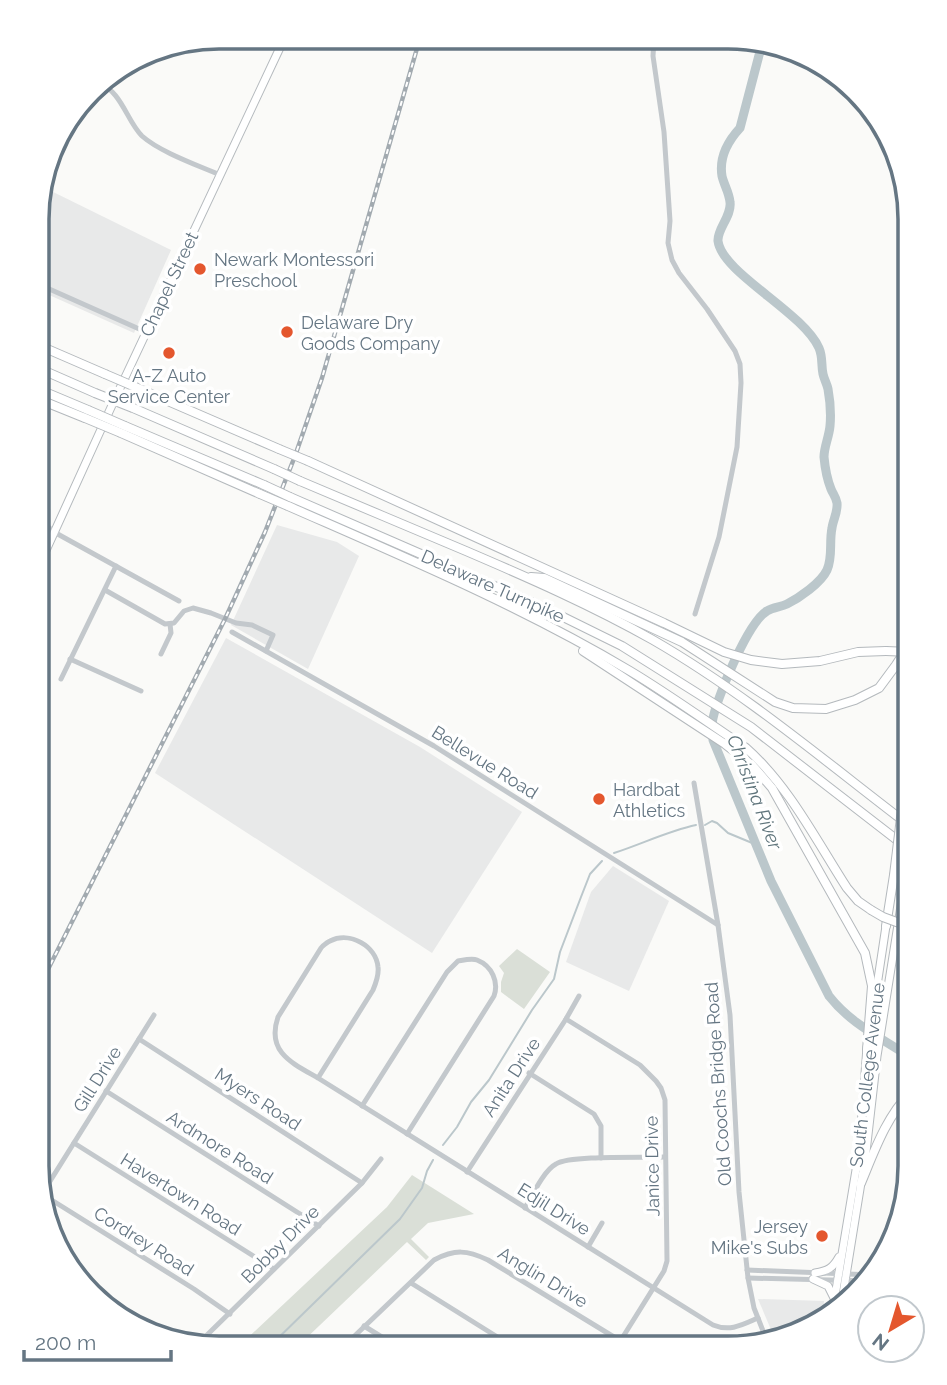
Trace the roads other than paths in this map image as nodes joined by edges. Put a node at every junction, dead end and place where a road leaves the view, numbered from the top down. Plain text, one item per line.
1 (279, 49) edge
2 (653, 49) edge
3 (110, 89) edge
4 (220, 175) junction
5 (49, 289) edge
6 (146, 332) junction
7 (49, 350) edge
8 (49, 373) edge
9 (49, 395) edge
10 (49, 402) edge
11 (86, 414) junction
12 (289, 501) junction
13 (49, 528) edge
14 (49, 531) edge
15 (54, 532) junction
16 (49, 543) edge
17 (116, 566) junction
18 (525, 577) junction
19 (105, 590) junction
20 (179, 601) dead end
21 (695, 614) dead end
22 (539, 622) junction
23 (170, 624) junction
24 (232, 632) dead end
25 (266, 651) junction
26 (898, 652) edge
27 (161, 654) dead end
28 (70, 659) junction
29 (898, 662) edge
30 (61, 679) dead end
31 (141, 691) dead end
32 (694, 783) dead end
33 (777, 786) junction
34 (898, 817) edge
35 (898, 841) edge
36 (898, 842) edge
37 (898, 923) edge
38 (718, 925) junction
39 (898, 925) edge
40 (886, 926) joint
41 (579, 996) dead end
42 (153, 1015) dead end
43 (566, 1019) junction
44 (870, 1020) junction
45 (139, 1039) junction
46 (867, 1050) joint
47 (529, 1073) junction
48 (318, 1078) junction
49 (106, 1091) junction
50 (898, 1105) edge
51 (362, 1106) junction
52 (407, 1134) junction
53 (74, 1143) junction
54 (664, 1157) junction
55 (601, 1158) junction
56 (381, 1160) dead end
57 (467, 1172) junction
58 (50, 1182) edge
59 (362, 1183) junction
60 (861, 1183) junction
61 (52, 1201) edge
62 (525, 1208) junction
63 (602, 1223) dead end
64 (319, 1226) junction
65 (588, 1247) junction
66 (843, 1250) junction
67 (274, 1269) junction
68 (747, 1270) junction
69 (814, 1276) junction
70 (858, 1276) edge
71 (843, 1277) junction
72 (748, 1278) junction
73 (855, 1279) edge
74 (411, 1283) junction
75 (653, 1287) junction
76 (839, 1295) edge
77 (835, 1298) edge
78 (230, 1314) junction
79 (758, 1318) junction
80 (364, 1326) junction
81 (764, 1332) edge
82 (208, 1336) edge
83 (354, 1336) edge
84 (380, 1336) edge
85 (496, 1336) edge
86 (612, 1336) edge
87 (623, 1336) edge

1 - 4 main road, Chapel Street
2 - 21 street
3 - 4 street
4 - 6 main road, Chapel Street
5 - 6 street
6 - 15 main road, Chapel Street
7 - 26 highway, bridge
8 - 18 highway, Delaware Turnpike, bridge
9 - 11 highway, Delaware Turnpike
10 - 11 highway
11 - 12 highway, Delaware Turnpike, bridge
12 - 22 highway
12 - 35 highway, Delaware Turnpike
13 - 15 street
14 - 15 street
15 - 16 main road, Chapel Street
15 - 17 street
17 - 19 street
17 - 20 street
18 - 29 highway
18 - 34 highway, Delaware Turnpike
19 - 23 street
19 - 28 street
22 - 33 highway
22 - 33 highway
23 - 25 street
23 - 27 street
24 - 25 street, Bellevue Road
25 - 38 street, Bellevue Road
28 - 30 street
28 - 31 street
32 - 38 street, Old Coochs Bridge Road
33 - 37 highway, bridge
33 - 44 highway
36 - 40 highway, South College Avenue, bridge
38 - 68 street, Old Coochs Bridge Road
39 - 60 main road, South College Avenue, bridge
40 - 44 main road, South College Avenue
41 - 43 street, Anita Drive
42 - 45 street, Gill Drive
43 - 47 street, Anita Drive
43 - 54 street, Janice Drive
44 - 46 highway
45 - 49 street, Gill Drive
45 - 59 street, Myers Road
46 - 66 main road, South College Avenue
47 - 55 street
47 - 57 street, Anita Drive
48 - 48 street, Edjil Drive
48 - 51 street, Edjil Drive
49 - 53 street, Gill Drive
49 - 64 street, Ardmore Road
50 - 60 highway
51 - 52 street, Edjil Drive
51 - 52 street
52 - 57 street, Edjil Drive
53 - 58 street, Gill Drive
53 - 67 street, Havertown Road
54 - 55 street
54 - 75 street, Janice Drive
55 - 62 street
56 - 59 street, Bobby Drive
57 - 62 street, Edjil Drive
59 - 64 street, Bobby Drive
60 - 71 main road, South College Avenue
61 - 78 street, Cordrey Road
62 - 65 street, Edjil Drive
63 - 65 street
64 - 67 street, Bobby Drive
65 - 75 street, Edjil Drive
66 - 69 main road
66 - 71 main road, South College Avenue
67 - 78 street, Bobby Drive
68 - 69 street
68 - 72 street, Old Coochs Bridge Road
69 - 71 street
69 - 72 street
69 - 77 main road
70 - 71 street
71 - 73 street
71 - 76 main road, South College Avenue
72 - 79 street, Old Coochs Bridge Road
74 - 80 street, Anglin Drive
74 - 85 street
74 - 86 street, Anglin Drive
75 - 79 street, Edjil Drive
75 - 87 street, Janice Drive
78 - 82 street, Bobby Drive
79 - 81 street, Old Coochs Bridge Road
80 - 83 street, Anglin Drive
80 - 84 street

